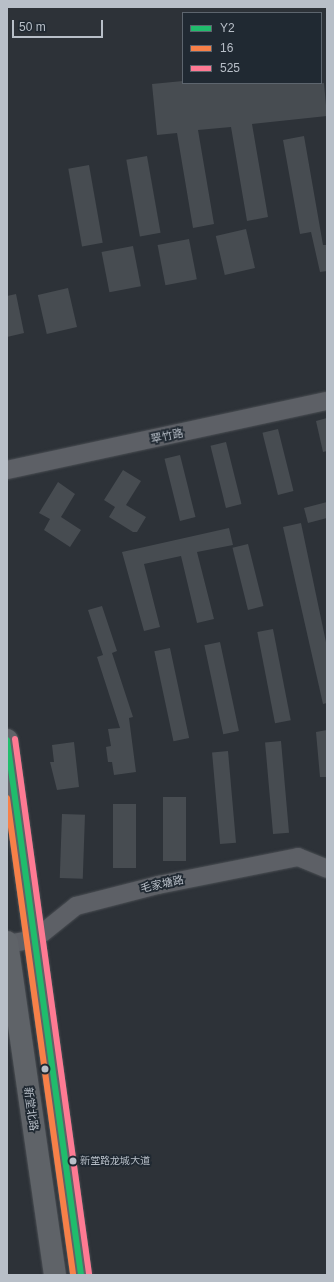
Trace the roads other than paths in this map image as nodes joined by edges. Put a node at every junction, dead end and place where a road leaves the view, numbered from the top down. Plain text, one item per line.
1 (327, 401) edge
2 (7, 470) edge
3 (7, 740) edge
4 (327, 869) edge
5 (35, 939) junction
6 (7, 943) edge
7 (76, 1242) junction
8 (50, 1245) junction
9 (48, 1275) edge
10 (54, 1275) edge
11 (81, 1275) edge
12 (92, 1275) edge

1 - 2 street, 翠竹路
3 - 5 main road
4 - 5 street, 毛家塘路
5 - 6 street, 毛家塘路
5 - 7 main road
6 - 8 main road, 新堂北路
7 - 11 main road
7 - 12 main road
8 - 9 main road
8 - 10 main road, 新堂北路

